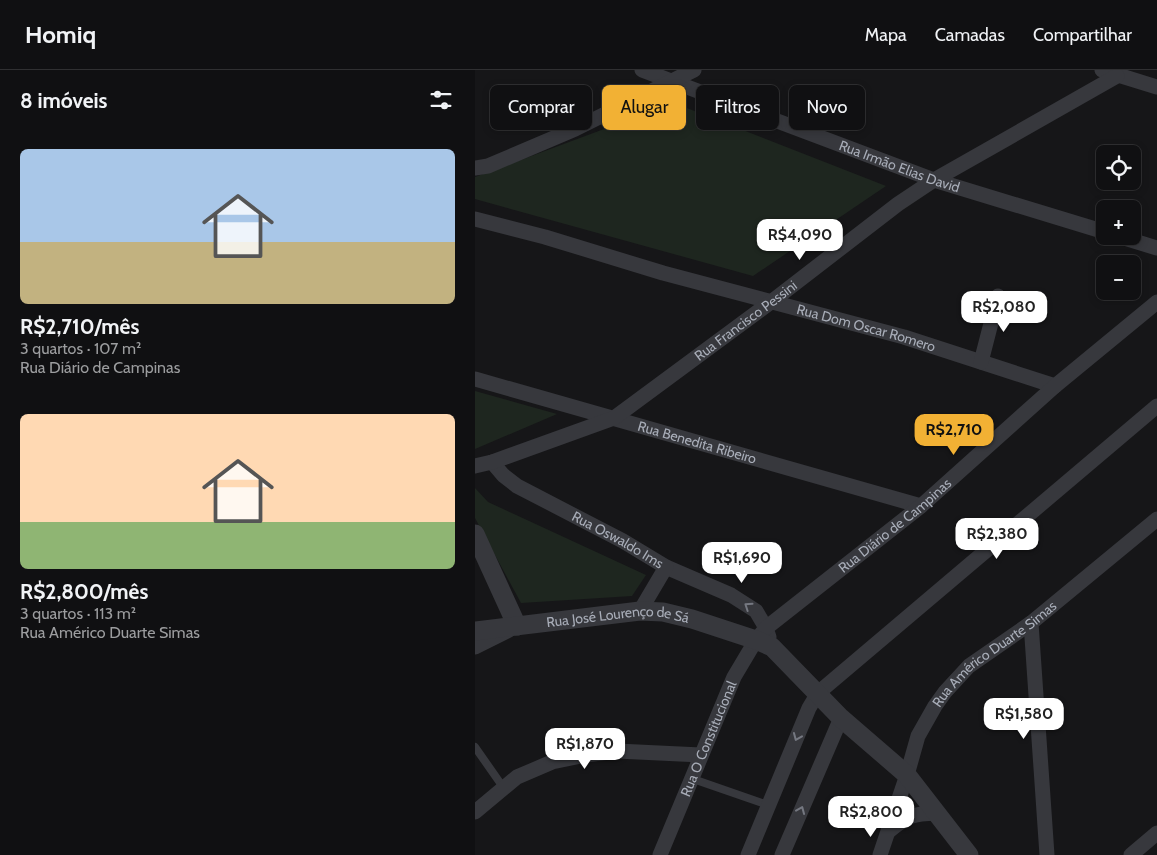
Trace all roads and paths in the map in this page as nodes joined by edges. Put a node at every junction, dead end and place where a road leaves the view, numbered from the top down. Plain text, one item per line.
1 (642, 70) edge
2 (695, 70) edge
3 (1101, 70) edge
4 (1117, 76) junction
5 (671, 81) junction
6 (1157, 87) edge
7 (475, 168) edge
8 (934, 180) junction
9 (475, 219) edge
10 (1096, 229) edge
11 (1141, 243) edge
12 (1157, 248) edge
13 (999, 296) dead end
14 (771, 302) junction
15 (1157, 302) edge
16 (981, 362) junction
17 (475, 380) edge
18 (1055, 386) junction
19 (1157, 406) edge
20 (614, 418) junction
21 (492, 462) junction
22 (475, 466) edge
23 (921, 506) junction
24 (1157, 519) edge
25 (475, 534) edge
26 (667, 567) junction
27 (640, 611) junction
28 (1031, 623) junction
29 (517, 626) junction
30 (475, 631) edge
31 (765, 638) junction
32 (475, 647) edge
33 (818, 693) junction
34 (841, 718) junction
35 (475, 747) edge
36 (701, 755) junction
37 (907, 774) junction
38 (693, 778) junction
39 (503, 787) junction
40 (768, 805) junction
41 (475, 812) edge
42 (937, 813) junction
43 (889, 831) junction
44 (1157, 833) edge
45 (660, 855) edge
46 (748, 855) edge
47 (782, 855) edge
48 (880, 855) edge
49 (969, 855) edge
50 (1047, 855) edge
51 (1131, 855) edge

1 - 5 street, Rua Irmão Elias David
2 - 5 street
3 - 4 street
4 - 6 street
4 - 8 street, Rua Francisco Pessini
5 - 7 street
5 - 8 street, Rua Irmão Elias David
8 - 10 street, Rua Irmão Elias David
8 - 14 street, Rua Francisco Pessini
9 - 14 street, Rua Dom Oscar Romero
11 - 12 street
13 - 16 street
14 - 16 street, Rua Dom Oscar Romero
14 - 20 street, Rua Francisco Pessini
15 - 18 street, Rua Diário de Campinas
16 - 18 street, Rua Dom Oscar Romero
17 - 20 street, Rua Benedita Ribeiro
18 - 23 street, Rua Diário de Campinas
19 - 33 street
20 - 21 street, Rua Francisco Pessini
20 - 23 street, Rua Benedita Ribeiro
21 - 22 street
21 - 26 street, Rua Oswaldo Ims
23 - 31 street, Rua Diário de Campinas
24 - 28 street, Rua Américo Duarte Simas
25 - 29 street
26 - 27 street
31 -> 26 street, Rua Oswaldo Ims
27 - 29 street, Rua José Lourenço de Sá
27 - 31 street, Rua José Lourenço de Sá
28 - 37 street, Rua Américo Duarte Simas
28 - 50 street
29 - 30 street, Rua José Lourenço de Sá
29 - 32 street
31 - 33 street, Rua Oswaldo Ims
31 - 36 street, Rua O Constitucional
33 - 34 street, Rua Oswaldo Ims
33 -> 40 street
34 - 37 street, Rua Oswaldo Ims
47 -> 34 street
35 - 39 lane
36 - 38 street, Rua O Constitucional
36 - 39 street
37 - 42 street, Rua Oswaldo Ims
37 - 43 street, Rua Américo Duarte Simas
38 - 40 lane
38 - 45 street, Rua O Constitucional
39 - 41 street
40 - 46 street
42 - 43 street
42 - 49 street, Rua Oswaldo Ims
43 - 48 street, Rua Américo Duarte Simas
44 - 51 street

